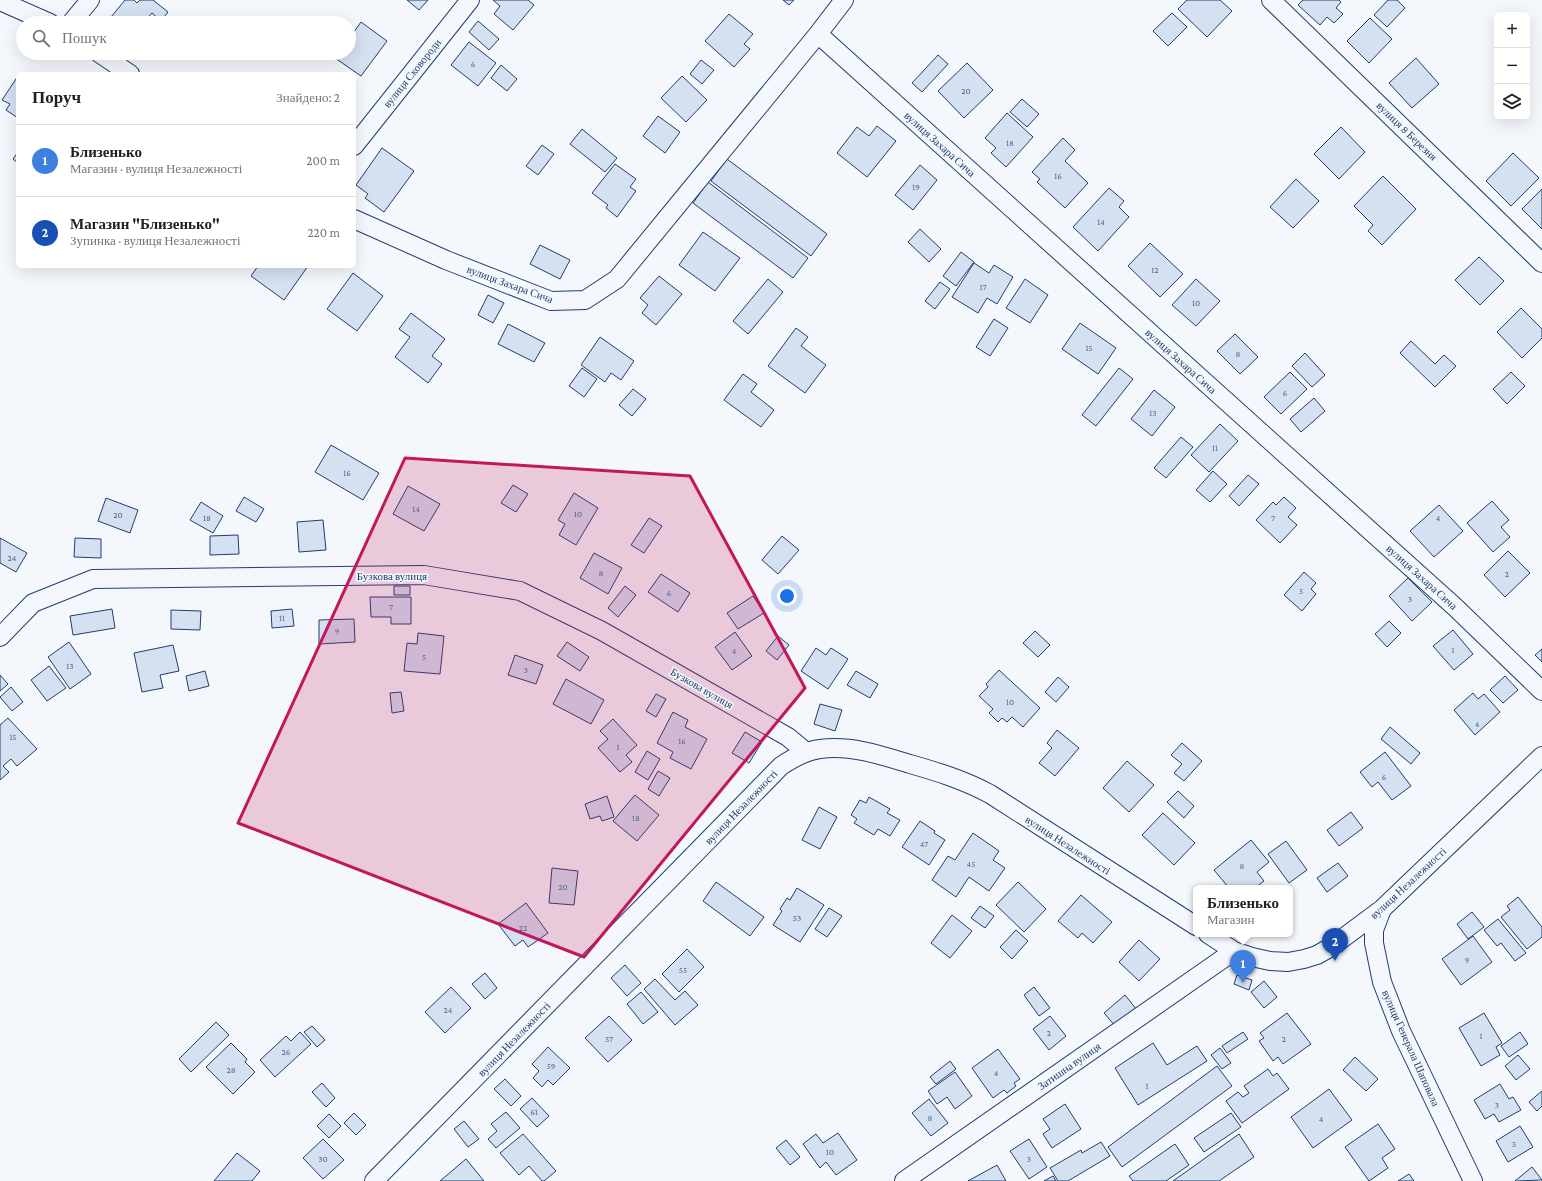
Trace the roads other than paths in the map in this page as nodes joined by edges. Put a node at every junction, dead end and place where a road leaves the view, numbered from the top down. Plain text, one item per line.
1 (90, 0) edge
2 (470, 0) edge
3 (844, 0) edge
4 (1271, 0) edge
5 (0, 1) edge
6 (34, 16) edge
7 (77, 16) edge
8 (818, 34) junction
9 (110, 60) edge
10 (127, 72) edge
11 (356, 143) edge
12 (356, 220) edge
13 (1542, 263) edge
14 (0, 636) edge
15 (1542, 691) edge
16 (806, 752) junction
17 (1542, 756) edge
18 (1382, 909) junction
19 (1193, 924) edge
20 (1213, 937) edge
21 (1234, 951) junction
22 (374, 1181) edge
23 (904, 1181) edge
24 (1473, 1181) edge

1 - 7 street
2 - 11 street, вулиця Сковороди
3 - 8 street, вулиця Захара Сича
4 - 13 street, вулиця 8 Березня
5 - 6 street
8 - 12 street, вулиця Захара Сича
8 - 15 street, вулиця Захара Сича
9 - 10 street
14 - 16 street, Бузкова вулиця
16 - 19 street, вулиця Незалежності
16 - 22 street, вулиця Незалежності
17 - 18 street, вулиця Незалежності
18 - 21 street, вулиця Незалежності
18 - 24 street, вулиця Генерала Шаповала
20 - 21 street, вулиця Незалежності
21 - 23 street, Затишна вулиця

